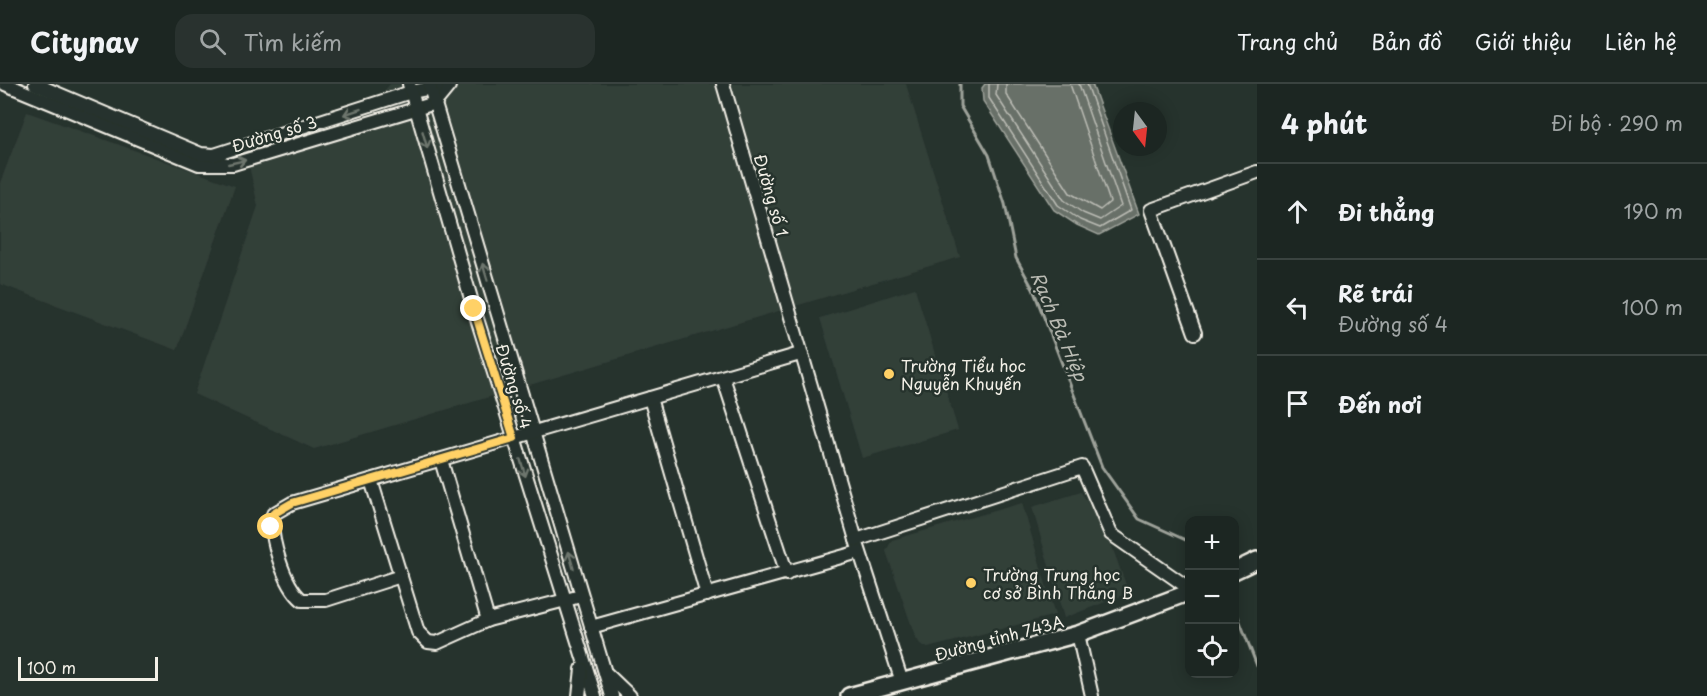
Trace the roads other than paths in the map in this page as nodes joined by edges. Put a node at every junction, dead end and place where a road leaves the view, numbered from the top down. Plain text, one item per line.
1 (5, 84) edge
2 (35, 84) edge
3 (723, 84) edge
4 (452, 85) edge
5 (429, 86) edge
6 (410, 88) edge
7 (435, 103) junction
8 (416, 109) junction
9 (215, 160) junction
10 (1257, 172) edge
11 (1194, 333) dead end
12 (800, 354) junction
13 (723, 377) junction
14 (650, 398) junction
15 (535, 432) junction
16 (514, 438) junction
17 (441, 460) junction
18 (371, 480) junction
19 (857, 546) junction
20 (1257, 560) edge
21 (1236, 570) edge
22 (787, 574) junction
23 (401, 576) junction
24 (1185, 587) edge
25 (1185, 593) edge
26 (707, 595) junction
27 (581, 596) junction
28 (564, 601) junction
29 (488, 620) junction
30 (591, 627) junction
31 (1078, 634) junction
32 (583, 662) junction
33 (604, 671) junction
34 (902, 682) junction
35 (579, 696) edge
36 (595, 696) edge
37 (612, 696) edge
38 (630, 696) edge
39 (849, 696) edge
40 (1092, 696) edge

1 - 9 street, Đường số 3
2 - 9 street, Đường số 3
3 - 12 street, Đường số 1
4 - 5 street, Đường số 3
4 - 7 street, Đường số 3
5 - 6 street, Đường số 3
5 - 7 street, Đường số 4
6 - 8 street, Đường số 4
6 -> 9 street, Đường số 3
7 - 8 street, Đường số 3
15 -> 7 street, Đường số 4
9 -> 8 street, Đường số 3
8 -> 16 street, Đường số 4
10 - 11 street
12 - 13 street
12 - 19 street, Đường số 1
13 - 14 street
13 - 22 street
14 - 15 street
14 - 26 street
15 - 16 street
27 -> 15 street, Đường số 4
16 - 17 street
16 -> 28 street, Đường số 4
17 - 18 street
17 - 29 street
18 - 23 street
18 - 23 street
19 - 22 street
19 - 24 street
19 - 34 street, Đường số 1
20 - 21 main road
22 - 26 street
23 - 29 street
25 - 31 main road, Đường tỉnh 743A
26 - 30 street
27 - 28 street
27 - 30 street, Đường số 4
28 - 29 street
28 - 32 street, Đường số 4
30 - 33 street, Đường số 4
31 - 34 main road, Đường tỉnh 743A
31 - 40 street
32 - 35 street
32 - 36 street, Đường số 4
33 - 37 street, Đường số 4
33 - 38 street
34 - 39 main road, Đường tỉnh 743A

